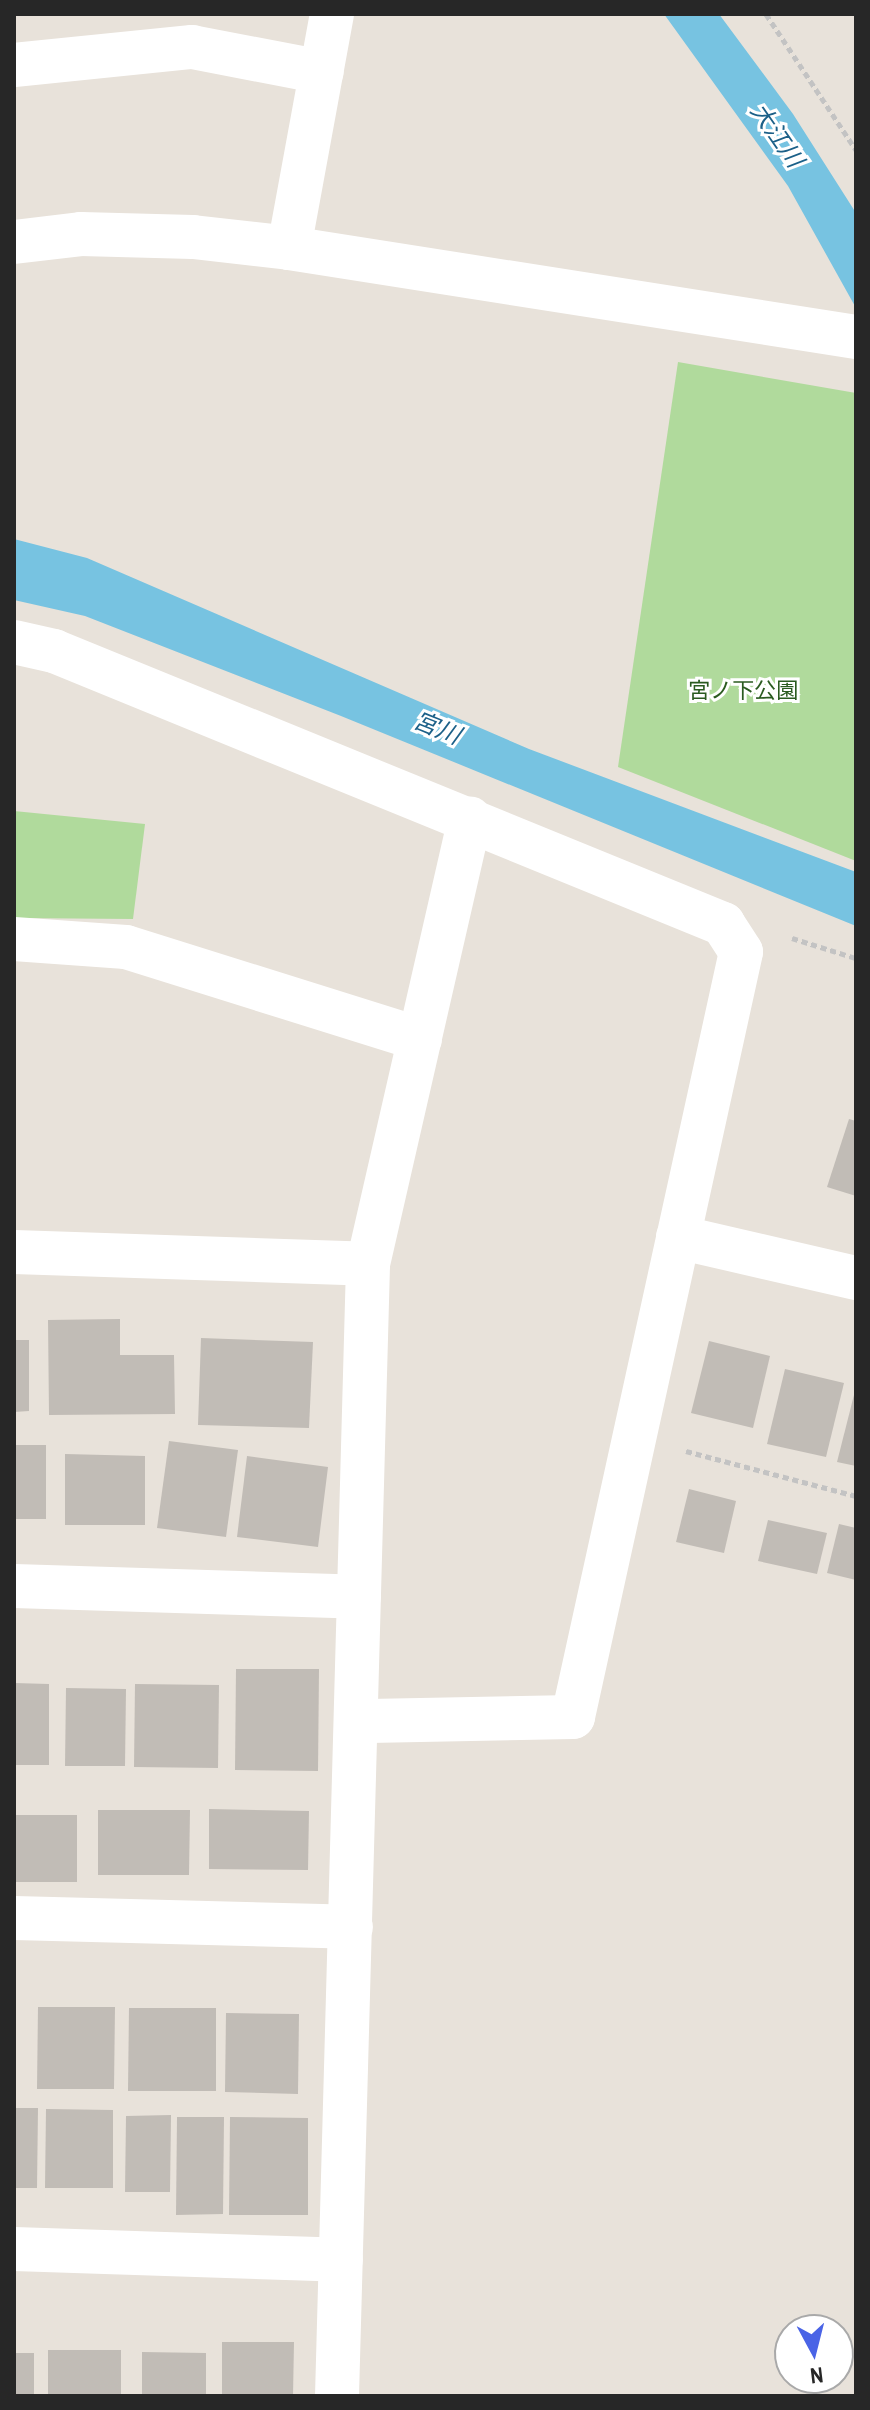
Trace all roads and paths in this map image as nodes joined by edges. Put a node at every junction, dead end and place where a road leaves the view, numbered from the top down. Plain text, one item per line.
1 (332, 14) edge
2 (766, 14) edge
3 (14, 65) edge
4 (322, 72) junction
5 (856, 150) edge
6 (14, 242) edge
7 (289, 248) junction
8 (856, 337) edge
9 (14, 642) edge
10 (470, 819) junction
11 (14, 939) edge
12 (420, 1039) junction
13 (678, 1237) junction
14 (14, 1252) edge
15 (368, 1264) junction
16 (856, 1278) edge
17 (635, 1438) junction
18 (856, 1496) edge
19 (14, 1586) edge
20 (359, 1597) junction
21 (356, 1721) junction
22 (14, 1918) edge
23 (351, 1927) junction
24 (14, 2249) edge
25 (341, 2260) junction
26 (337, 2396) edge

1 - 4 street
2 - 5 path
3 - 4 street
4 - 7 street
6 - 7 street
7 - 8 street
9 - 10 street
10 - 12 street
10 - 13 street
11 - 12 street
12 - 15 street
13 - 16 street
13 - 17 street
14 - 15 street
15 - 20 street
17 - 18 path
17 - 21 street
19 - 20 street
20 - 21 street
21 - 23 street
22 - 23 street
23 - 25 street
24 - 25 street
25 - 26 street

